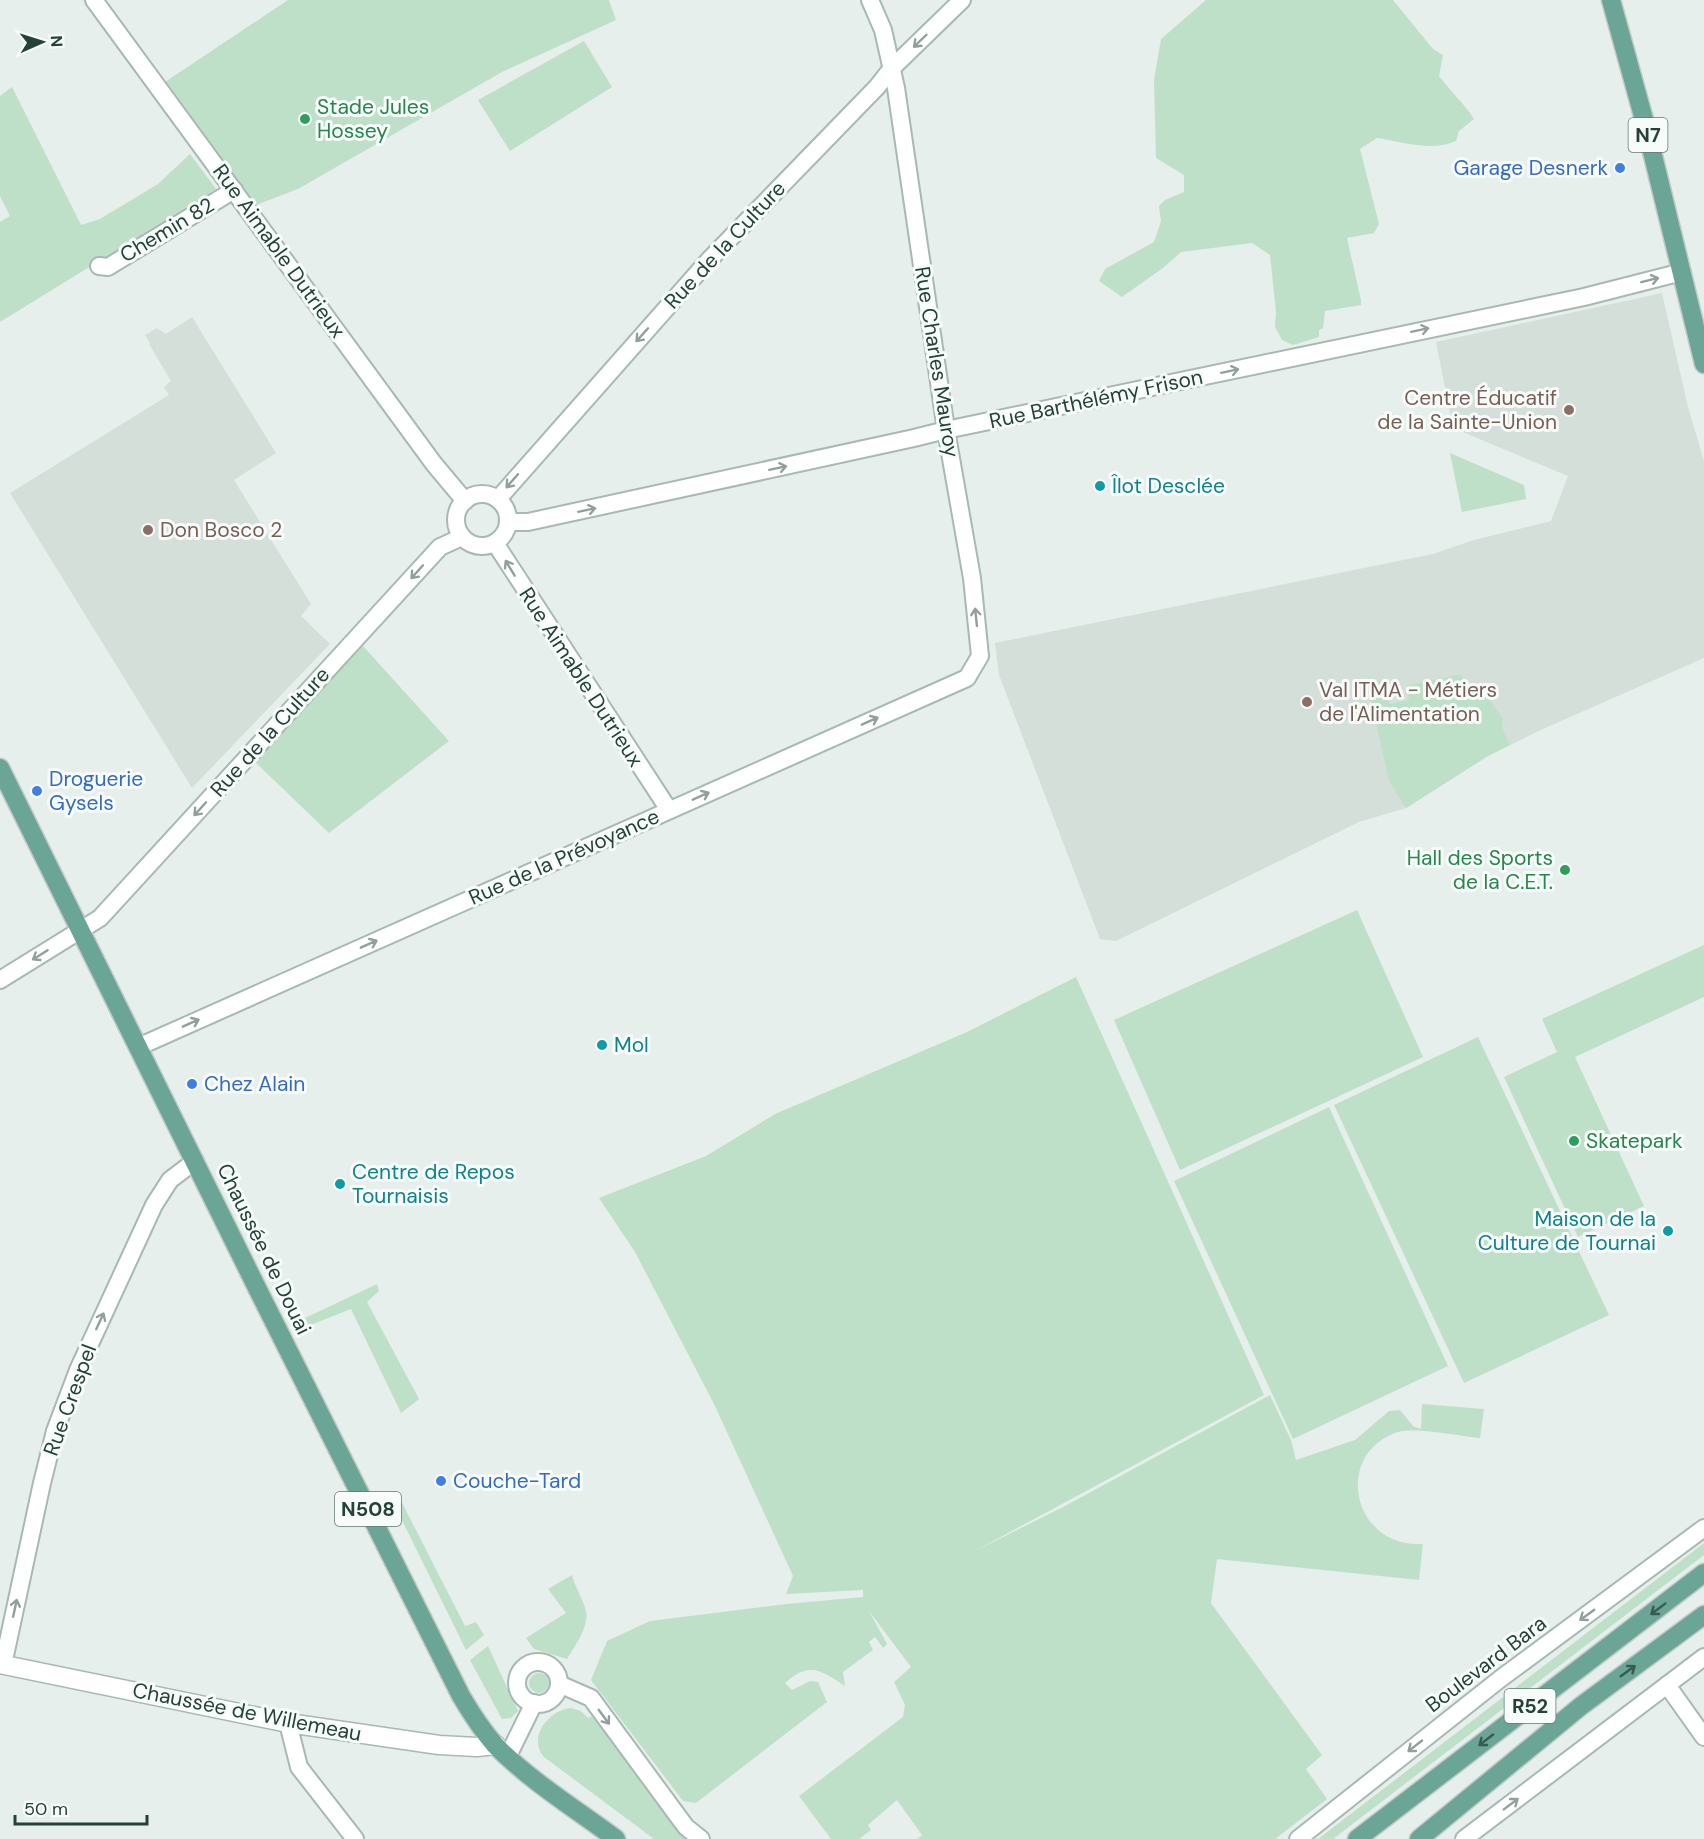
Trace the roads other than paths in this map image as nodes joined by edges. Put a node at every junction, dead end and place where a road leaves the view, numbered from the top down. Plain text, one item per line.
1 (94, 0) edge
2 (870, 0) edge
3 (962, 0) edge
4 (1611, 0) edge
5 (892, 68) junction
6 (234, 190) junction
7 (99, 266) dead end
8 (1682, 272) junction
9 (1704, 364) edge
10 (946, 430) junction
11 (498, 499) junction
12 (465, 501) junction
13 (509, 522) junction
14 (462, 537) junction
15 (495, 543) junction
16 (980, 656) joint
17 (0, 768) edge
18 (669, 810) junction
19 (81, 931) junction
20 (0, 980) edge
21 (138, 1047) junction
22 (195, 1161) junction
23 (1704, 1528) edge
24 (1704, 1573) edge
25 (1704, 1615) edge
26 (1704, 1657) edge
27 (2, 1665) edge
28 (559, 1684) junction
29 (1667, 1685) junction
30 (534, 1703) junction
31 (288, 1722) junction
32 (1704, 1737) edge
33 (502, 1750) junction
34 (355, 1839) edge
35 (615, 1839) edge
36 (701, 1839) edge
37 (1298, 1839) edge
38 (1357, 1839) edge
39 (1419, 1839) edge
40 (1464, 1839) edge

1 - 6 street, Rue Aimable Dutrieux
2 - 5 street, Rue Charles Mauroy
3 -> 5 street, Rue de la Culture
4 - 8 main road, N7
5 - 10 street, Rue Charles Mauroy
5 -> 11 street, Rue de la Culture
6 - 7 street, Chemin 82
6 - 12 street, Rue Aimable Dutrieux
8 - 9 main road, N7
10 -> 8 street, Rue Barthélémy Frison
13 -> 10 street, Rue Barthélémy Frison
16 -> 10 street, Rue Charles Mauroy
11 - 12 street
11 - 13 street
12 - 14 street
13 - 15 street
14 - 15 street
14 -> 19 street, Rue de la Culture
18 -> 15 street, Rue Aimable Dutrieux
18 -> 16 street, Rue de la Prévoyance
17 - 19 main road, Chaussée de Douai / N508
21 -> 18 street, Rue de la Prévoyance
19 -> 20 street, Rue de la Culture
19 - 21 main road, Chaussée de Douai / N508
21 - 22 main road, Chaussée de Douai / N508
27 -> 22 street, Rue Crespel
22 - 33 main road, Chaussée de Douai / N508
23 -> 37 street, Boulevard Bara
24 -> 38 main road, R52
39 -> 25 main road, R52
26 - 29 street
27 - 31 street, Chaussée de Willemeau
28 - 30 street
28 - 30 street
28 -> 36 street
29 - 32 street
40 -> 29 street
30 - 33 street
31 - 33 street, Chaussée de Willemeau
31 - 34 street
33 - 35 main road, N508

